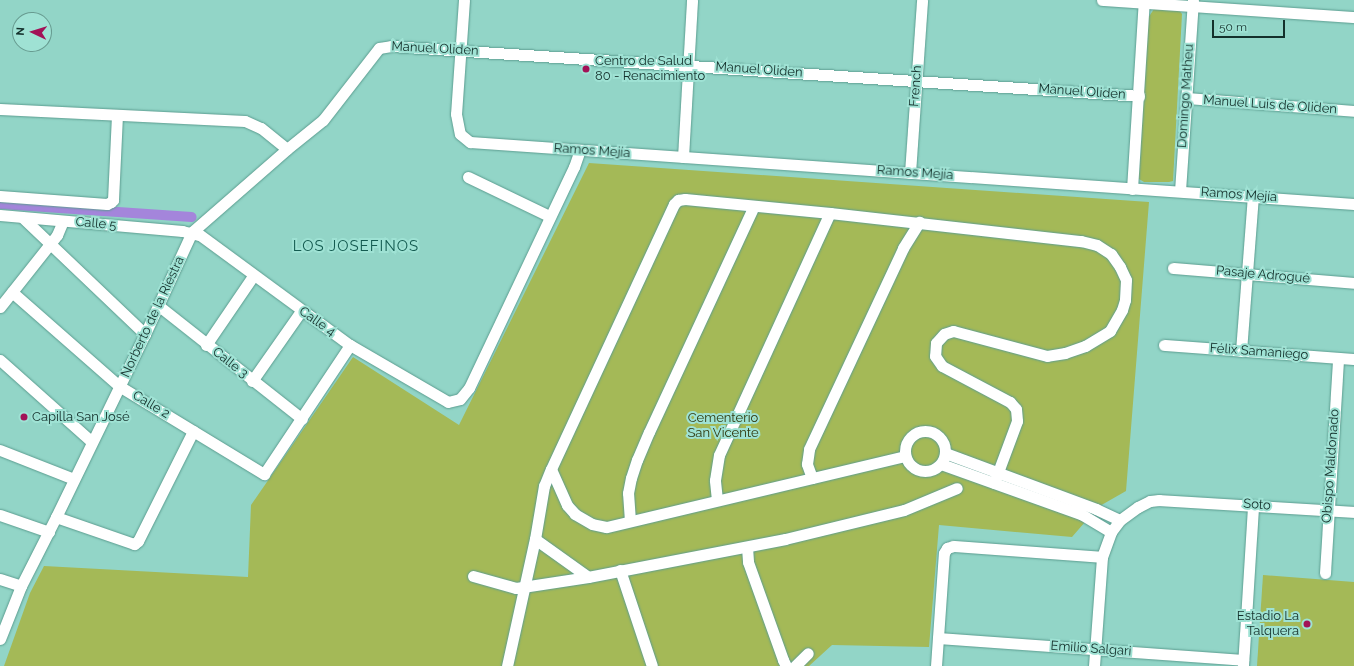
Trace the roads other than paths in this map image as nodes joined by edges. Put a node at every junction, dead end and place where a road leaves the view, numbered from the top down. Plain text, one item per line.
1 (464, 0) edge
2 (692, 0) edge
3 (922, 0) edge
4 (1102, 0) edge
5 (1144, 2) edge
6 (1192, 3) edge
7 (1354, 17) edge
8 (379, 48) joint
9 (460, 51) junction
10 (688, 65) junction
11 (916, 81) junction
12 (1139, 96) junction
13 (1186, 98) junction
14 (0, 109) edge
15 (1354, 111) edge
16 (117, 115) junction
17 (287, 148) junction
18 (580, 150) junction
19 (683, 157) junction
20 (910, 173) junction
21 (468, 177) dead end
22 (1132, 189) junction
23 (1180, 191) junction
24 (0, 196) edge
25 (1253, 196) junction
26 (1354, 204) edge
27 (754, 206) junction
28 (830, 213) junction
29 (0, 216) edge
30 (549, 216) junction
31 (22, 217) junction
32 (63, 221) junction
33 (919, 222) junction
34 (192, 232) junction
35 (50, 245) junction
36 (1173, 268) dead end
37 (1248, 273) junction
38 (253, 276) junction
39 (1354, 283) edge
40 (12, 292) junction
41 (159, 306) junction
42 (0, 307) edge
43 (301, 311) junction
44 (146, 334) junction
45 (206, 345) junction
46 (350, 345) junction
47 (1164, 346) dead end
48 (1241, 351) junction
49 (1338, 358) junction
50 (1354, 359) edge
51 (0, 360) edge
52 (252, 381) junction
53 (120, 386) junction
54 (302, 419) junction
55 (194, 431) junction
56 (92, 442) junction
57 (0, 450) edge
58 (945, 453) junction
59 (905, 456) junction
60 (941, 464) junction
61 (551, 469) junction
62 (998, 472) junction
63 (812, 478) junction
64 (74, 479) junction
65 (994, 483) junction
66 (957, 488) dead end
67 (718, 500) junction
68 (1253, 505) junction
69 (1328, 511) junction
70 (1354, 512) edge
71 (0, 515) edge
72 (56, 517) junction
73 (1120, 520) junction
74 (630, 521) junction
75 (49, 532) junction
76 (1111, 532) junction
77 (535, 539) junction
78 (747, 547) junction
79 (1102, 557) junction
80 (620, 570) junction
81 (1325, 573) dead end
82 (473, 576) dead end
83 (588, 577) junction
84 (0, 579) edge
85 (21, 586) junction
86 (525, 587) junction
87 (938, 638) junction
88 (0, 639) edge
89 (1095, 649) junction
90 (808, 653) dead end
91 (1243, 663) edge
92 (507, 666) edge
93 (652, 666) edge
94 (786, 666) edge
95 (795, 666) edge
96 (936, 666) edge
97 (1094, 666) edge

1 - 9 street
2 - 10 street
3 - 11 street, French
4 - 5 street
5 - 6 street
5 - 12 street
6 - 7 street
6 - 13 street, Domingo Matheu
8 - 9 street, Manuel Oliden
8 - 17 street, Norberto de la Riestra
9 - 10 street, Manuel Oliden
9 - 18 street, Ramos Mejía
10 - 11 street, Manuel Oliden
10 - 19 street
11 - 12 street, Manuel Oliden
11 - 20 street, French
12 - 22 street
13 - 15 street, Manuel Luis de Oliden
13 - 23 street, Domingo Matheu
14 - 16 street
16 - 17 street
16 - 24 street
17 - 34 street, Norberto de la Riestra
18 - 19 street, Ramos Mejía
18 - 30 street
19 - 20 street, Ramos Mejía
20 - 22 street, Ramos Mejía
21 - 30 street
22 - 23 street, Ramos Mejía
23 - 25 street, Ramos Mejía
25 - 26 street, Ramos Mejía
25 - 37 street
27 - 28 street
27 - 61 street
27 - 74 street
28 - 33 street
28 - 67 street
29 - 31 street, Calle 5
30 - 46 street, Calle 4
31 - 32 street, Calle 5
31 - 35 street
32 - 34 street, Calle 5
32 - 35 street
33 - 62 street
33 - 63 street
34 - 38 street, Calle 4
34 - 41 street, Norberto de la Riestra
35 - 40 street
35 - 44 street
36 - 37 street, Pasaje Adrogué
37 - 39 street, Pasaje Adrogué
37 - 48 street
38 - 43 street, Calle 4
38 - 45 street
40 - 42 street
40 - 53 street, Calle 2
41 - 44 street, Norberto de la Riestra
41 - 45 street, Calle 3
43 - 46 street, Calle 4
43 - 52 street
44 - 53 street, Norberto de la Riestra
45 - 52 street, Calle 3
46 - 54 street
47 - 48 street, Félix Samaniego
48 - 49 street, Félix Samaniego
49 - 50 street, Félix Samaniego
49 - 69 street, Obispo Maldonado
51 - 56 street
52 - 54 street, Calle 3
53 - 55 street, Calle 2
53 - 56 street, Norberto de la Riestra
54 - 55 street, Calle 2
55 - 72 street
56 - 64 street, Norberto de la Riestra
57 - 64 street
58 - 59 street
58 - 60 street
58 - 62 street
59 - 60 street
59 - 63 street
60 - 65 street
61 - 74 street
61 - 77 street
62 - 65 street
62 - 73 street
63 - 67 street
64 - 72 street, Norberto de la Riestra
65 - 76 street
66 - 78 street
67 - 74 street
68 - 69 street, Soto
68 - 73 street, Soto
68 - 91 street
69 - 70 street, Soto
69 - 81 street, Obispo Maldonado
71 - 75 street
72 - 75 street, Norberto de la Riestra
73 - 76 street
75 - 85 street, Norberto de la Riestra
76 - 79 street
77 - 83 street
77 - 86 street
78 - 80 street
78 - 94 street
79 - 87 street
79 - 89 street
80 - 83 street
80 - 93 street
82 - 86 street
83 - 86 street
84 - 85 street
85 - 88 street, Norberto de la Riestra
86 - 92 street
87 - 89 street, Emilio Salgari
87 - 96 street
89 - 91 street, Emilio Salgari
89 - 97 street
90 - 95 street

